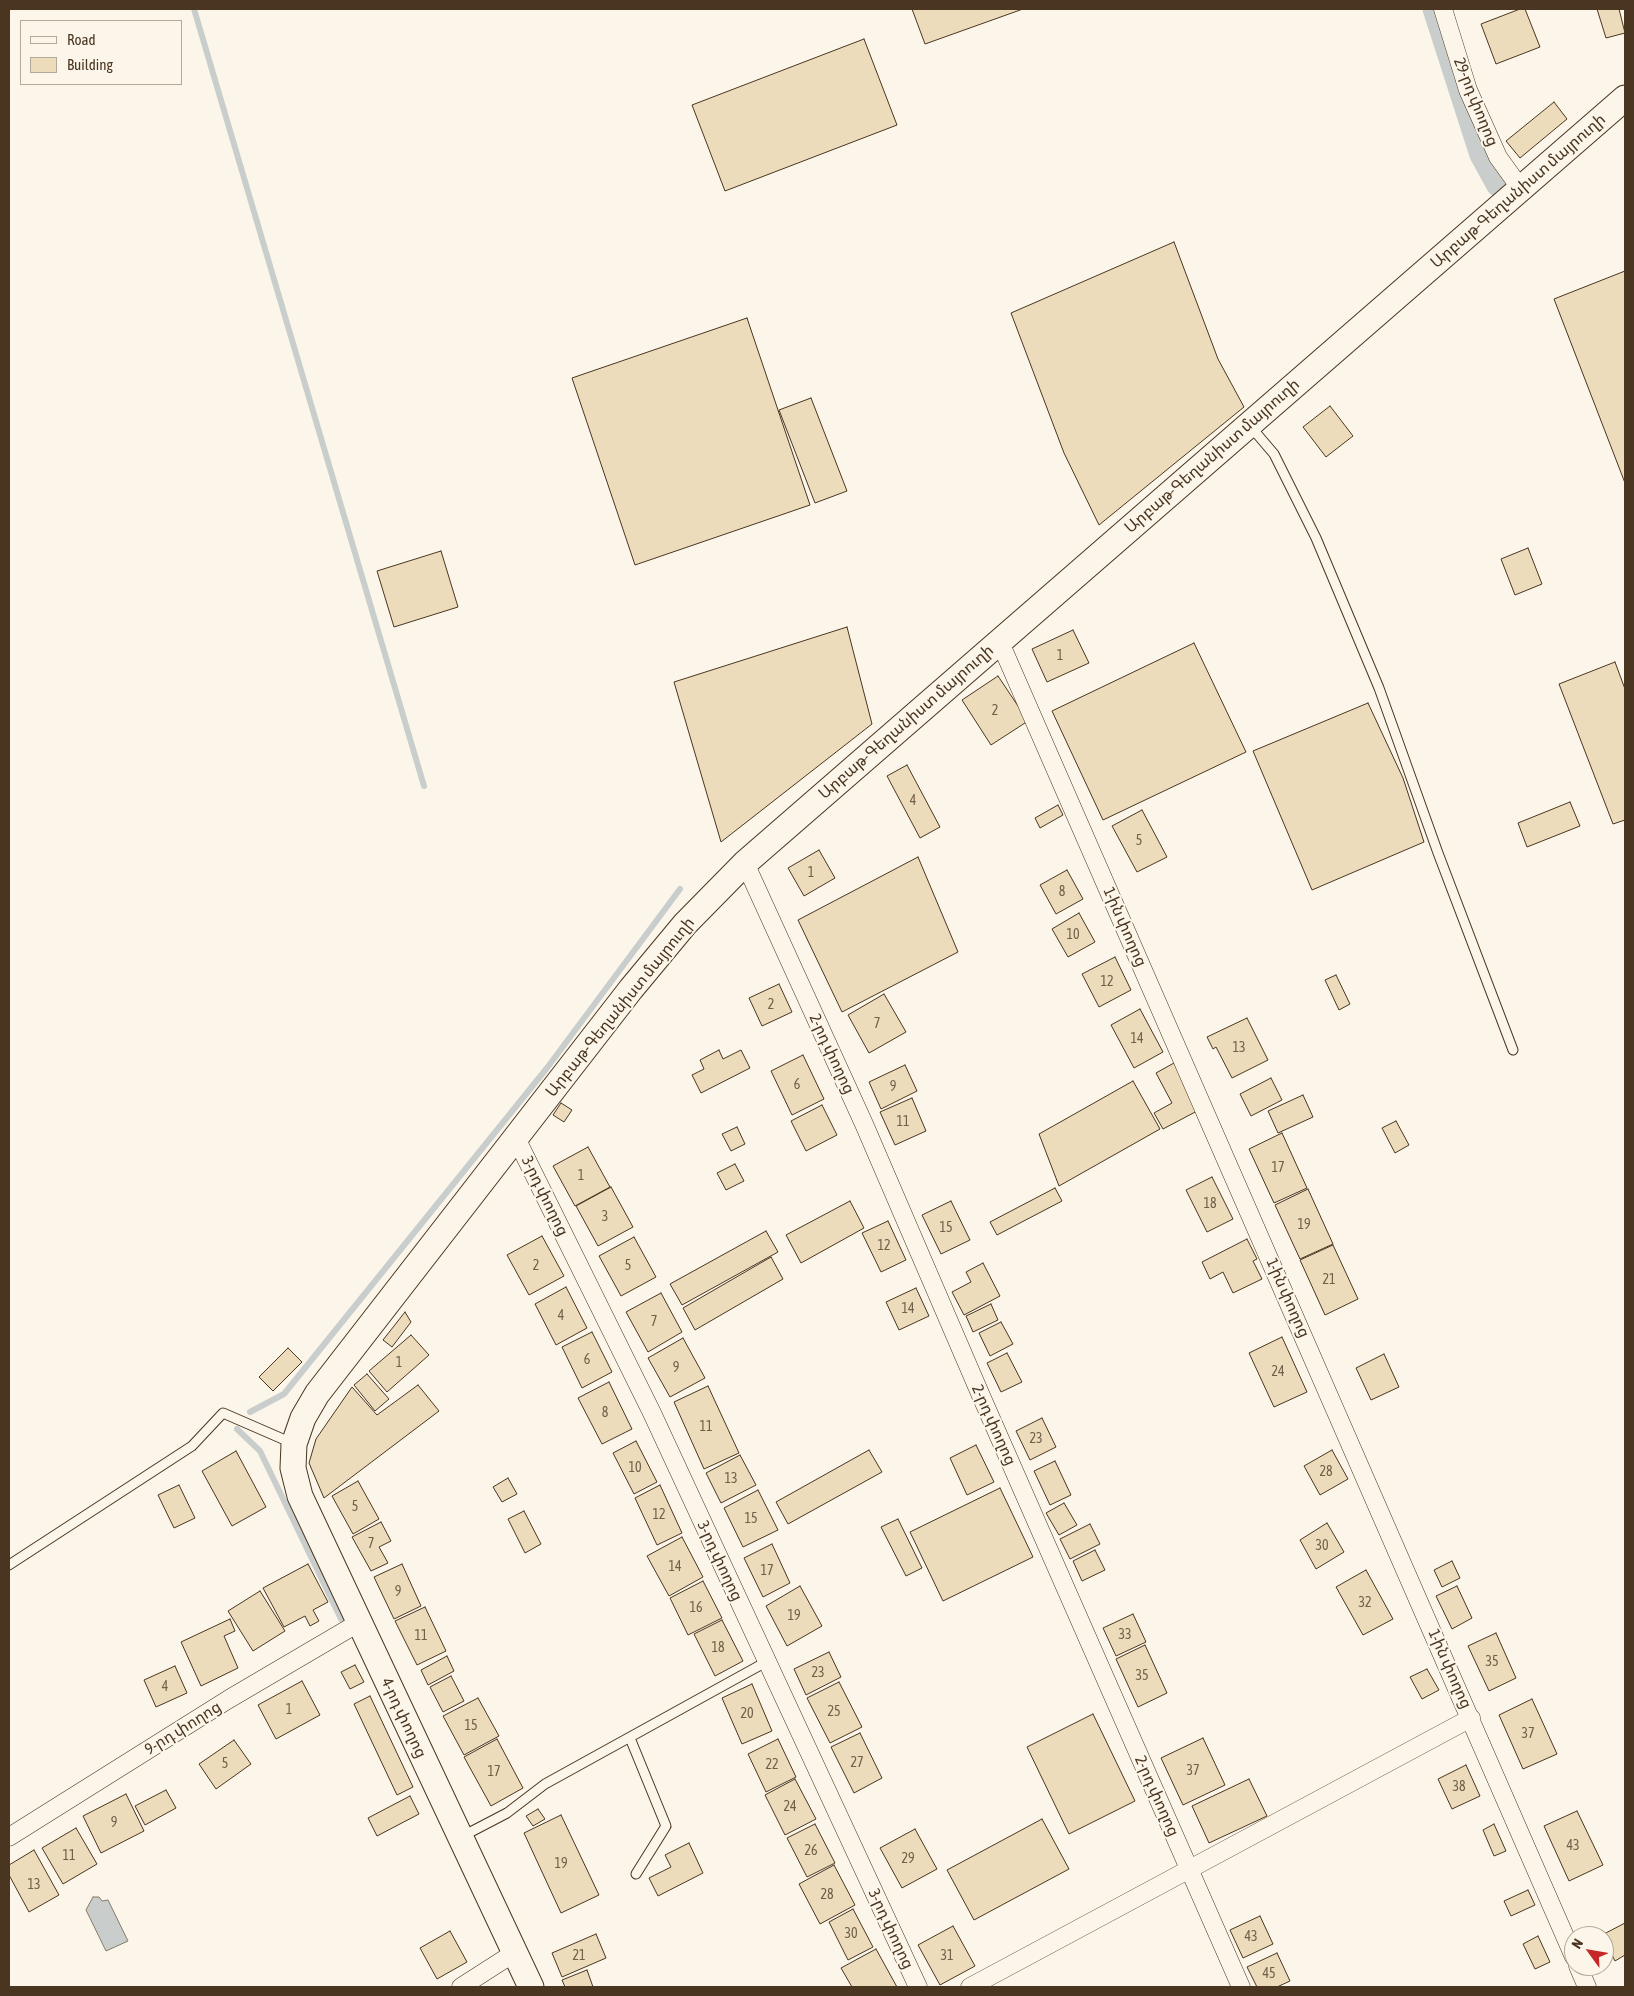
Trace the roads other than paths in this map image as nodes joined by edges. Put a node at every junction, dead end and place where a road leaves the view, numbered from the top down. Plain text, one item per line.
1 (1443, 9) edge
2 (1625, 98) edge
3 (1522, 189) junction
4 (1249, 424) junction
5 (999, 640) junction
6 (745, 864) junction
7 (1513, 1050) dead end
8 (516, 1138) junction
9 (294, 1444) junction
10 (9, 1565) edge
11 (360, 1622) junction
12 (766, 1662) junction
13 (1471, 1718) junction
14 (630, 1738) junction
15 (9, 1837) edge
16 (460, 1838) junction
17 (1189, 1868) junction
18 (636, 1874) dead end
19 (1564, 1934) edge
20 (514, 1953) junction
21 (460, 1987) edge
22 (531, 1987) edge
23 (918, 1987) edge
24 (970, 1987) edge
25 (1241, 1987) edge

1 - 3 street, 29-րդ փողոց
2 - 3 main road, Արբաթ-Գեղանիստ մայրուղի
3 - 4 main road, Արբաթ-Գեղանիստ մայրուղի
4 - 5 main road, Արբաթ-Գեղանիստ մայրուղի
4 - 7 lane
5 - 6 main road, Արբաթ-Գեղանիստ մայրուղի
5 - 13 street, 1-ին փողոց
6 - 8 main road, Արբաթ-Գեղանիստ մայրուղի
6 - 17 street, 2-րդ փողոց
8 - 9 main road, Արբաթ-Գեղանիստ մայրուղի
8 - 12 street, 3-րդ փողոց
9 - 10 lane
9 - 11 main road, 4-րդ փողոց
11 - 15 street, 9-րդ փողոց
11 - 16 main road, 4-րդ փողոց
12 - 14 lane
12 - 23 street, 3-րդ փողոց
13 - 17 street
13 - 19 street, 1-ին փողոց
14 - 16 lane
14 - 18 lane
16 - 20 main road, 4-րդ փողոց
17 - 24 street
17 - 25 street, 2-րդ փողոց
20 - 21 street
20 - 22 main road, 4-րդ փողոց

